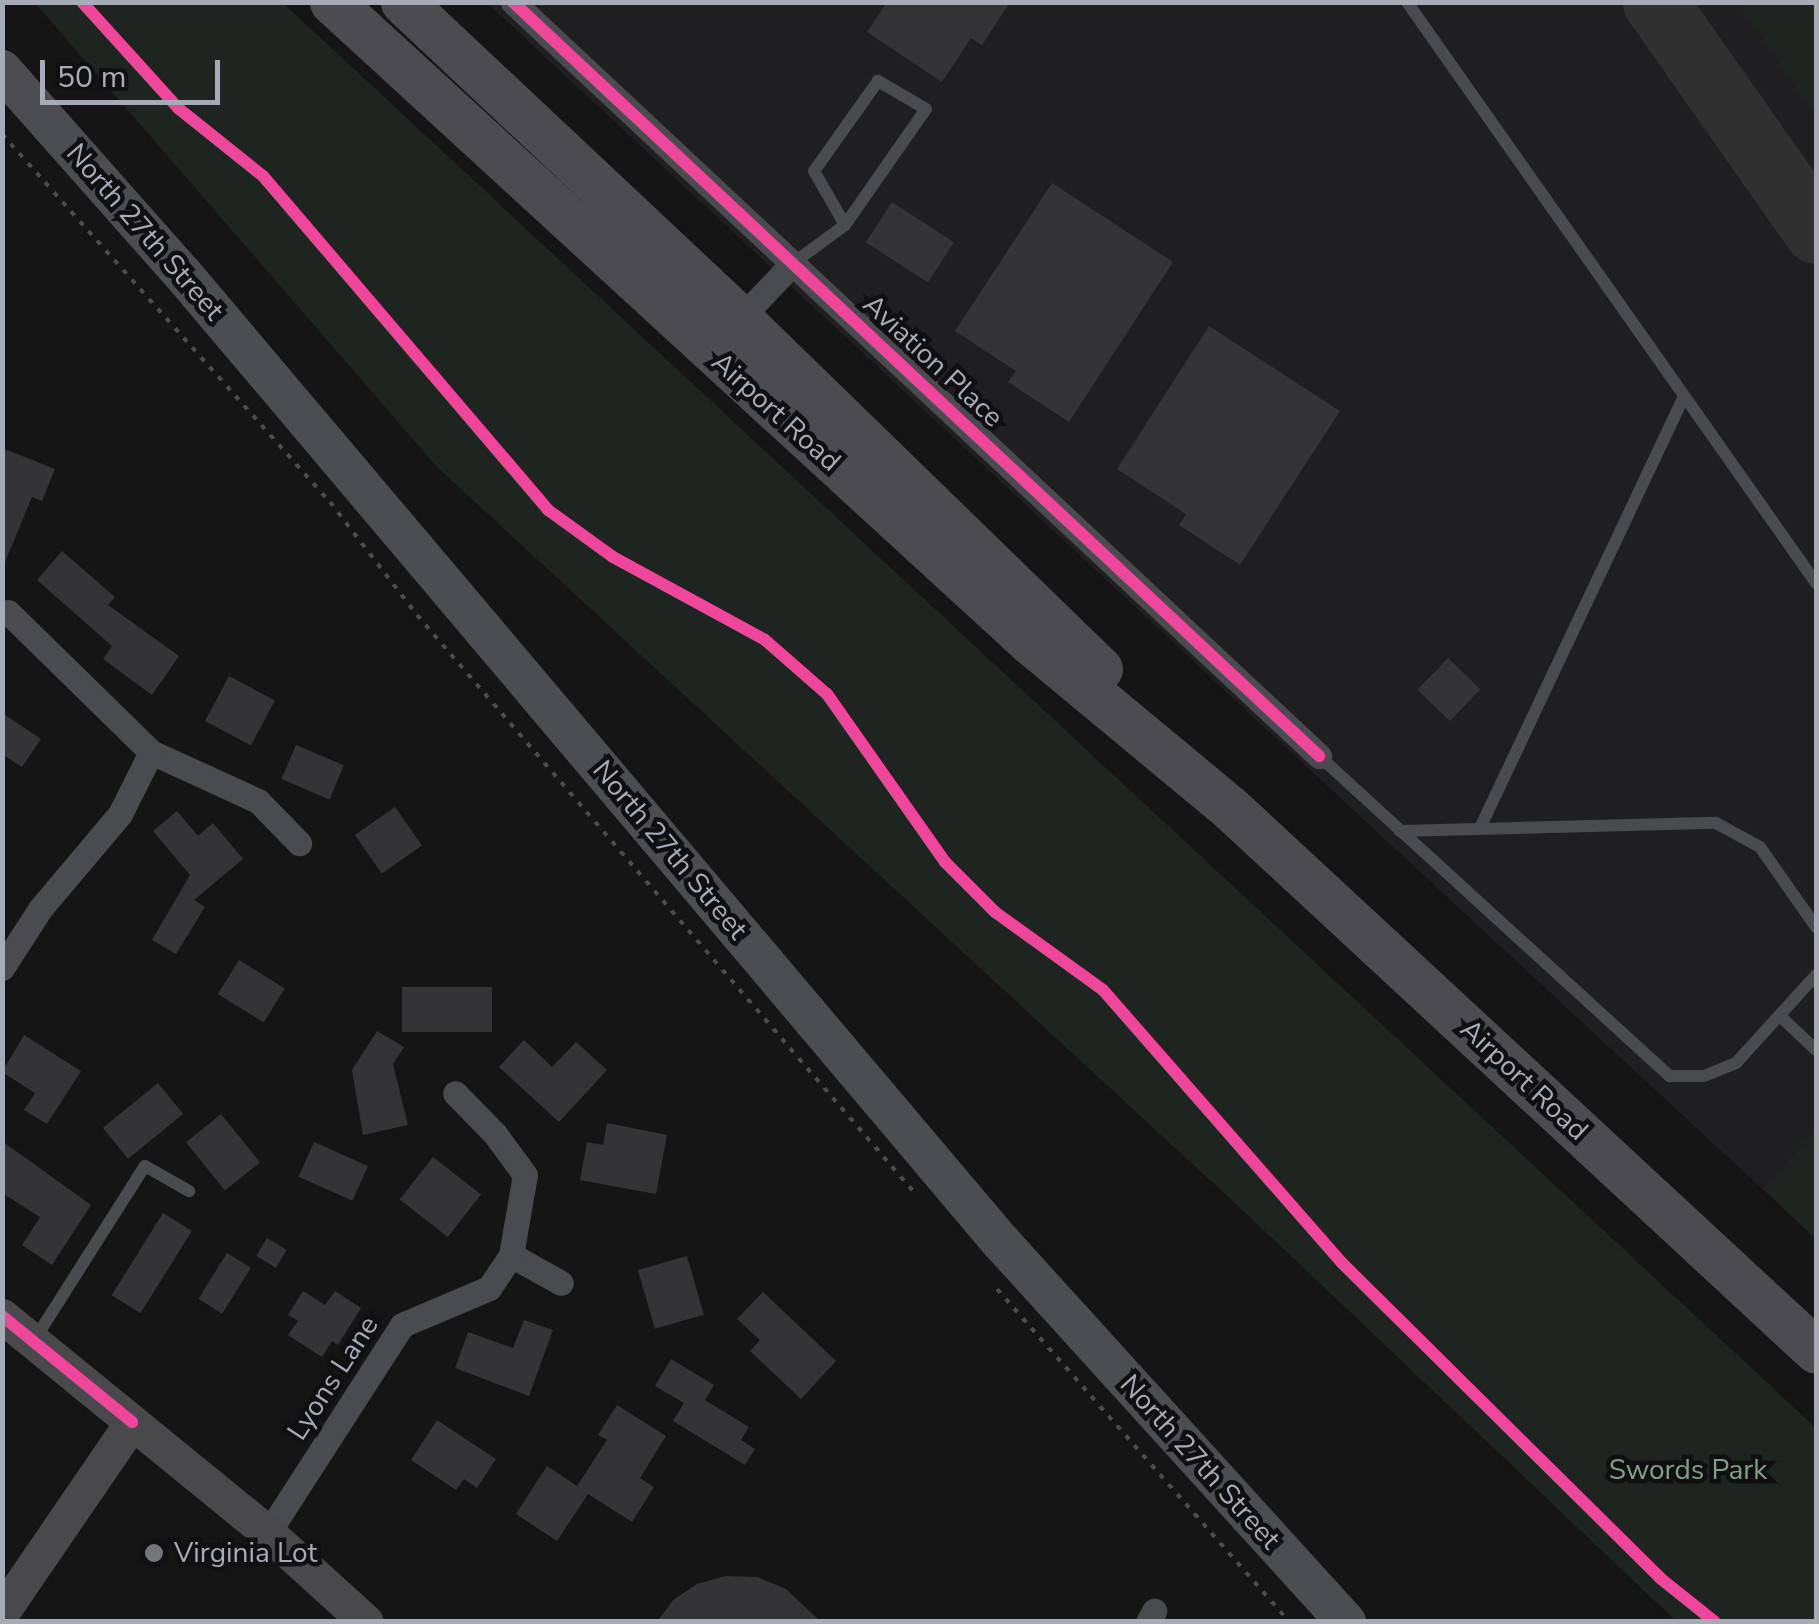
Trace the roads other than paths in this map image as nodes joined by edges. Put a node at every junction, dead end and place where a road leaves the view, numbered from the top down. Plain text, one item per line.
1 (332, 2) edge
2 (403, 2) edge
3 (513, 2) edge
4 (1407, 2) edge
5 (2, 70) edge
6 (845, 225) junction
7 (792, 264) junction
8 (740, 319) junction
9 (708, 351) junction
10 (1684, 396) junction
11 (1816, 583) edge
12 (8, 612) dead end
13 (151, 752) junction
14 (1319, 756) joint
15 (1231, 809) junction
16 (1480, 828) junction
17 (1400, 831) junction
18 (299, 843) dead end
19 (1816, 927) edge
20 (2, 968) edge
21 (1816, 976) edge
22 (1781, 1017) junction
23 (1816, 1050) edge
24 (455, 1093) dead end
25 (189, 1191) dead end
26 (511, 1255) junction
27 (561, 1283) dead end
28 (2, 1316) edge
29 (33, 1341) junction
30 (1816, 1351) edge
31 (132, 1422) junction
32 (268, 1533) junction
33 (8, 1593) edge
34 (366, 1622) edge
35 (1346, 1622) edge

1 - 9 highway, Airport Road
2 - 8 highway, Airport Road
3 - 7 street, Aviation Place
4 - 10 lane
5 - 35 main road, North 27th Street
6 - 6 lane
6 - 7 lane
7 - 8 street
7 - 14 street, Aviation Place
8 - 9 street
8 - 15 highway, Airport Road
9 - 15 highway, Airport Road
10 - 11 lane
10 - 16 lane
12 - 13 street
13 - 18 street
13 - 20 street
14 - 17 lane
15 - 30 highway, Airport Road
16 - 17 lane
16 - 19 lane
17 - 22 lane
21 - 22 lane
22 - 23 lane
24 - 26 street
25 - 29 lane
26 - 27 street
26 - 32 street, Lyons Lane
28 - 29 main road
29 - 31 main road
31 - 32 main road
31 - 33 main road
32 - 34 main road

